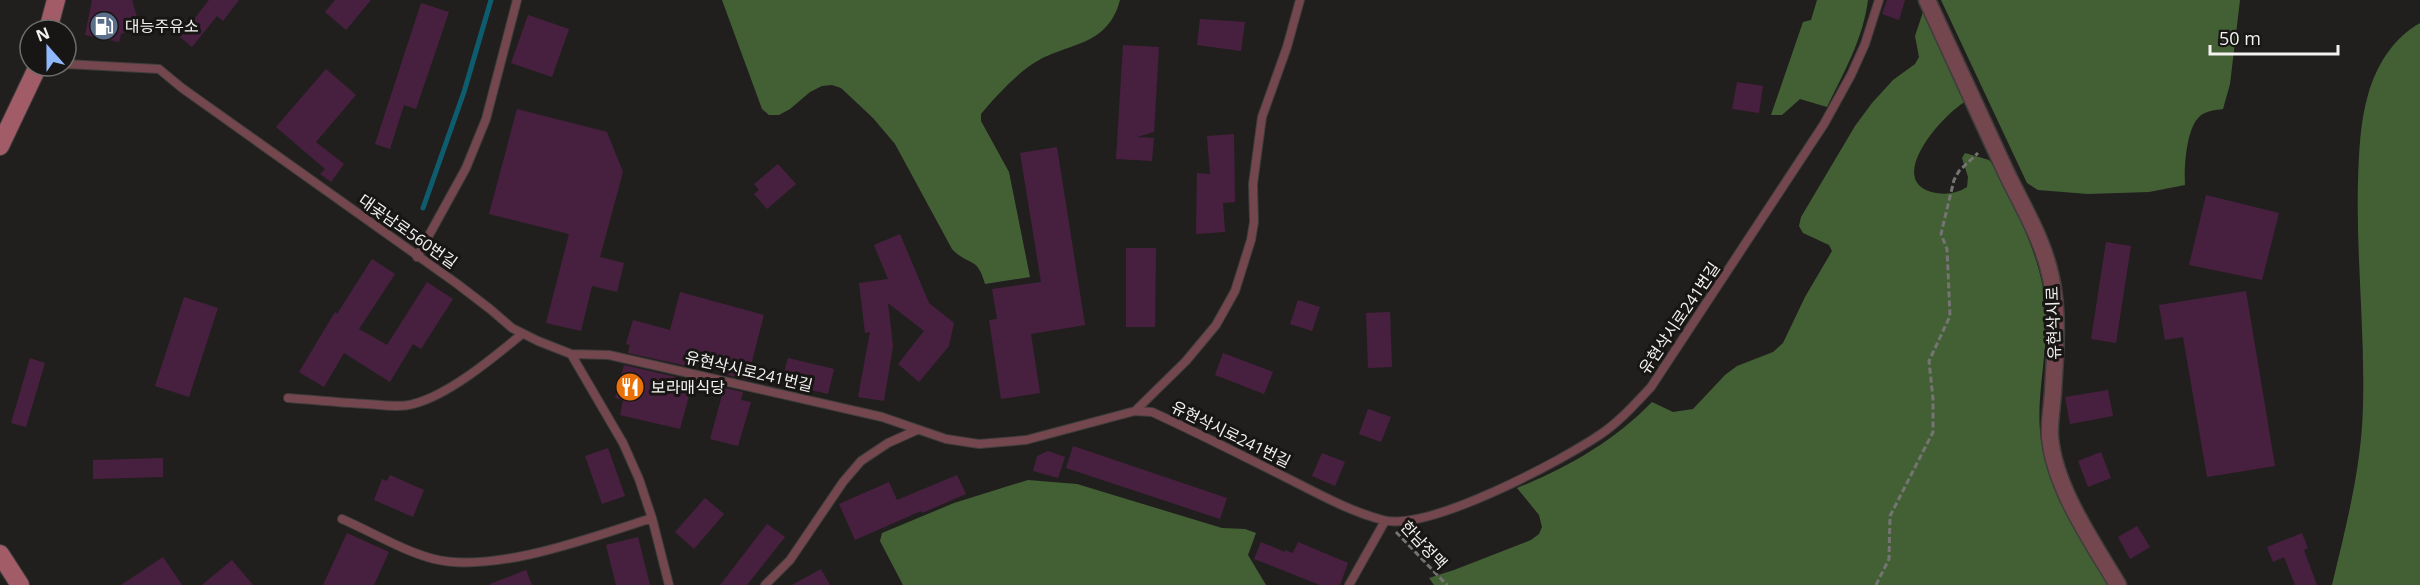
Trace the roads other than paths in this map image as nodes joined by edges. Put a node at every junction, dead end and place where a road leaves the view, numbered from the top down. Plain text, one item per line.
1 (56, 0) edge
2 (517, 0) edge
3 (1300, 0) edge
4 (1879, 0) edge
5 (1927, 0) edge
6 (51, 18) edge
7 (78, 65) edge
8 (32, 78) edge
9 (0, 146) edge
10 (417, 257) junction
11 (522, 334) junction
12 (571, 354) junction
13 (288, 398) dead end
14 (1135, 411) junction
15 (917, 430) junction
16 (652, 518) junction
17 (342, 519) dead end
18 (1385, 521) junction
19 (0, 554) edge
20 (20, 585) edge
21 (669, 585) edge
22 (765, 585) edge
23 (1349, 585) edge
24 (2118, 585) edge

1 - 6 street
2 - 10 lane
3 - 14 lane
4 - 18 lane, 유현삭시로241번길
5 - 24 street, 유현삭시로
7 - 10 lane, 대곶남로560번길
8 - 9 street
10 - 11 lane, 대곶남로560번길
11 - 12 lane, 대곶남로560번길
11 - 13 lane
12 - 15 lane, 유현삭시로241번길
12 - 16 lane
14 - 15 lane, 유현삭시로241번길
14 - 18 lane, 유현삭시로241번길
15 - 22 lane
16 - 17 lane
16 - 21 lane
18 - 23 lane
19 - 20 street

